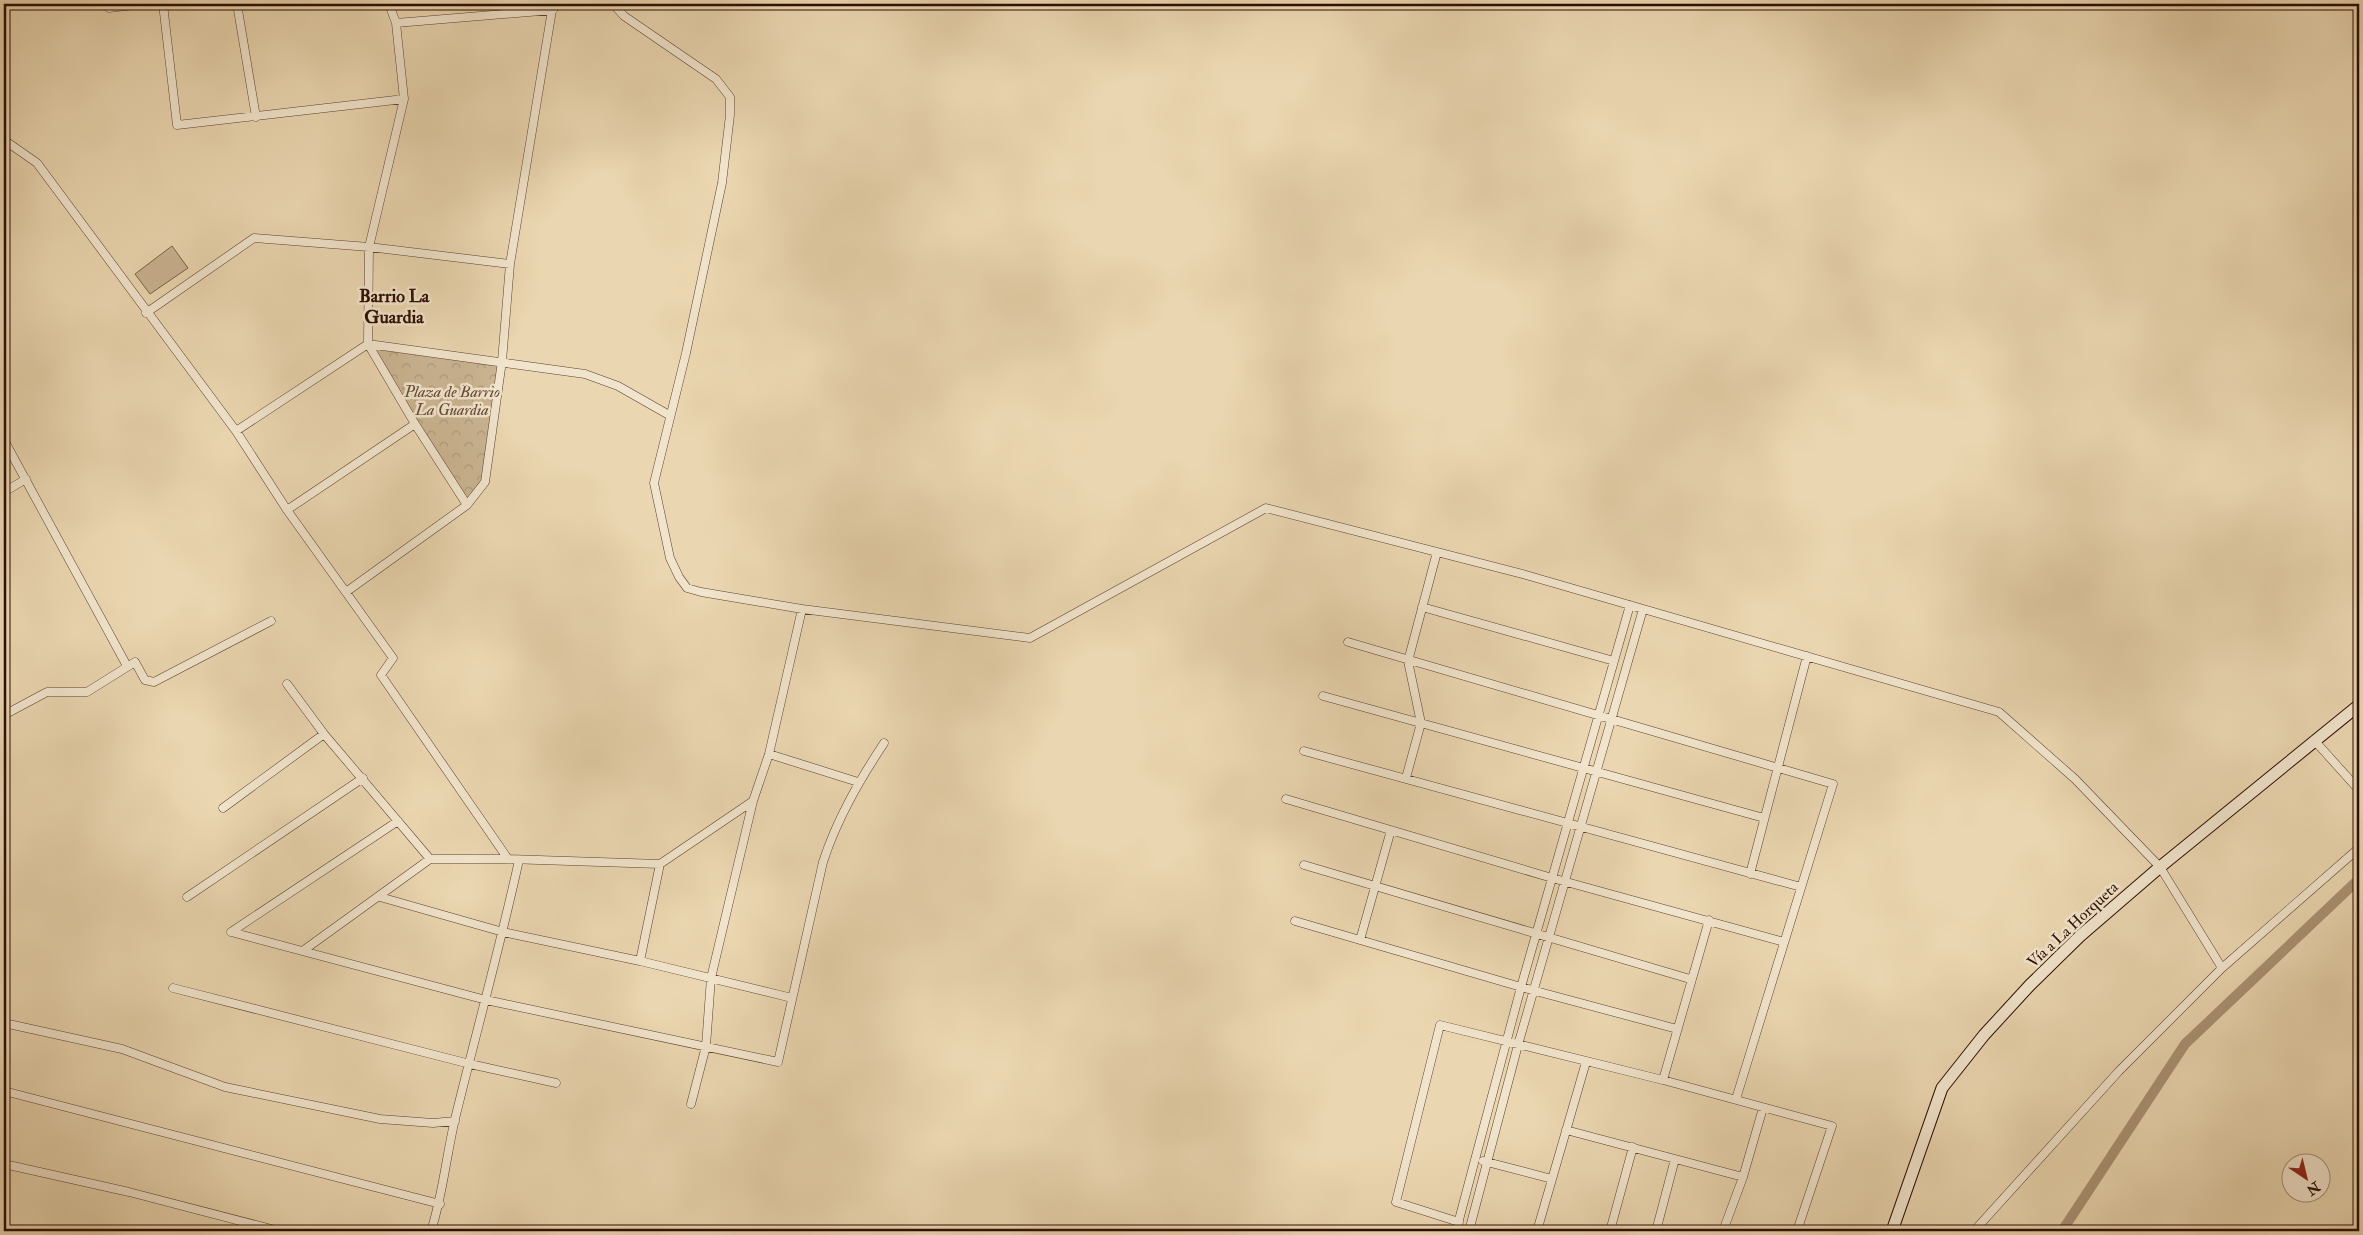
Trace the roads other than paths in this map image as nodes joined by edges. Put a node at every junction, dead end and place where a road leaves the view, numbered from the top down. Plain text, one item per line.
1 (109, 4) edge
2 (142, 4) edge
3 (163, 4) edge
4 (237, 4) edge
5 (389, 4) edge
6 (613, 4) edge
7 (553, 7) edge
8 (396, 23) junction
9 (404, 99) junction
10 (256, 117) junction
11 (4, 140) edge
12 (369, 247) junction
13 (510, 264) junction
14 (146, 313) junction
15 (368, 344) junction
16 (502, 361) junction
17 (669, 415) junction
18 (415, 424) junction
19 (236, 432) junction
20 (4, 440) edge
21 (26, 480) junction
22 (4, 492) edge
23 (467, 505) junction
24 (287, 510) junction
25 (1437, 552) junction
26 (346, 592) junction
27 (1630, 605) junction
28 (1422, 607) junction
29 (802, 609) junction
30 (1643, 609) junction
31 (272, 621) dead end
32 (1348, 642) dead end
33 (1807, 656) junction
34 (1408, 661) junction
35 (1614, 661) junction
36 (127, 666) junction
37 (287, 684) dead end
38 (1324, 696) dead end
39 (2359, 705) edge
40 (4, 715) edge
41 (1599, 715) junction
42 (1612, 718) junction
43 (1421, 723) junction
44 (324, 734) junction
45 (2314, 740) junction
46 (884, 744) dead end
47 (1304, 751) dead end
48 (769, 754) junction
49 (1779, 767) junction
50 (1583, 769) junction
51 (1597, 772) junction
52 (363, 778) junction
53 (1406, 778) junction
54 (858, 782) junction
55 (2359, 790) edge
56 (1286, 799) dead end
57 (753, 801) junction
58 (223, 808) dead end
59 (1764, 818) junction
60 (398, 821) junction
61 (1568, 824) junction
62 (1581, 828) junction
63 (1391, 830) junction
64 (2359, 848) edge
65 (430, 859) junction
66 (508, 859) junction
67 (519, 860) junction
68 (660, 864) junction
69 (1304, 865) dead end
70 (2160, 867) junction
71 (1750, 874) junction
72 (1552, 878) junction
73 (1566, 881) junction
74 (1374, 886) junction
75 (1801, 887) junction
76 (187, 897) dead end
77 (380, 897) junction
78 (1709, 920) junction
79 (1295, 922) dead end
80 (503, 932) junction
81 (1536, 934) junction
82 (1550, 938) junction
83 (1360, 940) junction
84 (1784, 942) junction
85 (304, 950) junction
86 (640, 961) junction
87 (2222, 968) junction
88 (711, 978) junction
89 (1690, 979) junction
90 (1522, 987) junction
91 (173, 988) dead end
92 (1535, 991) junction
93 (792, 998) junction
94 (486, 1000) junction
95 (4, 1024) edge
96 (1676, 1029) junction
97 (1508, 1042) junction
98 (1518, 1045) junction
99 (706, 1046) junction
100 (1586, 1062) junction
101 (470, 1064) junction
102 (1663, 1080) junction
103 (556, 1083) dead end
104 (4, 1091) edge
105 (1736, 1099) junction
106 (691, 1104) dead end
107 (1763, 1108) junction
108 (455, 1121) junction
109 (1566, 1130) junction
110 (1633, 1146) junction
111 (1476, 1159) junction
112 (1675, 1159) junction
113 (1486, 1162) junction
114 (4, 1164) edge
115 (1744, 1177) junction
116 (1552, 1178) junction
117 (440, 1204) junction
118 (1459, 1222) junction
119 (279, 1231) edge
120 (431, 1231) edge
121 (1456, 1231) edge
122 (1469, 1231) edge
123 (1538, 1231) edge
124 (1610, 1231) edge
125 (1656, 1231) edge
126 (1723, 1231) edge
127 (1797, 1231) edge
128 (1892, 1231) edge
129 (1974, 1231) edge

1 - 2 street
3 - 10 street
4 - 10 street
5 - 8 street
6 - 17 street
7 - 8 street
7 - 13 street
8 - 9 street
9 - 10 street
9 - 12 street
11 - 14 street
12 - 13 street
12 - 14 street
12 - 15 street
13 - 16 street
14 - 19 street
15 - 16 street
15 - 18 street
15 - 19 street
16 - 17 street
16 - 23 street
17 - 29 street
18 - 23 street
18 - 24 street
19 - 24 street
20 - 21 street
21 - 22 street
21 - 36 street
23 - 26 street
24 - 26 street
25 - 27 street
25 - 28 street
25 - 29 street
26 - 66 street
27 - 30 street
27 - 35 street
28 - 34 street
28 - 35 street
29 - 48 street
30 - 33 street
30 - 42 street
31 - 36 street
32 - 34 street
33 - 49 street
33 - 70 street
34 - 41 street
34 - 43 street
35 - 41 street
36 - 40 street
37 - 44 street
38 - 43 street
39 - 45 main road, Vía a La Horqueta
41 - 42 street
41 - 50 street
42 - 49 street
42 - 51 street
43 - 50 street
43 - 53 street
44 - 52 street
44 - 58 street
45 - 55 street
45 - 70 main road, Vía a La Horqueta
46 - 54 street
47 - 53 street
48 - 54 street
48 - 57 street
49 - 59 street
49 - 75 street
50 - 51 street
50 - 61 street
51 - 59 street
51 - 62 street
52 - 60 street
52 - 76 street
53 - 61 street
54 - 93 street
56 - 63 street
57 - 68 street
57 - 88 street
59 - 71 street
60 - 65 street
60 - 85 street
61 - 62 street
61 - 72 street
62 - 71 street
62 - 73 street
63 - 72 street
63 - 74 street
64 - 87 street
65 - 66 street
65 - 77 street
66 - 67 street
67 - 68 street
67 - 80 street
68 - 86 street
69 - 74 street
70 - 87 street
70 - 128 main road, Vía a La Horqueta
71 - 75 street
72 - 73 street
72 - 81 street
73 - 78 street
73 - 82 street
74 - 81 street
74 - 83 street
75 - 84 street
77 - 80 street
77 - 85 street
78 - 84 street
78 - 89 street
79 - 83 street
80 - 86 street
80 - 94 street
81 - 82 street
81 - 90 street
82 - 89 street
82 - 92 street
83 - 90 street
84 - 105 street
85 - 94 street
86 - 88 street
87 - 129 street
88 - 93 street
88 - 99 street
89 - 96 street
90 - 92 street
90 - 97 street
91 - 101 street
92 - 96 street
92 - 98 street
93 - 99 street
94 - 99 street
94 - 101 street
95 - 108 street
96 - 102 street
97 - 98 street
97 - 111 street
97 - 118 street
98 - 100 street
98 - 113 street
99 - 106 street
100 - 102 street
100 - 109 street
101 - 103 street
101 - 108 street
102 - 105 street
104 - 117 street
105 - 107 street
107 - 115 street
107 - 127 street
108 - 117 street
109 - 110 street
109 - 116 street
110 - 112 street
110 - 124 street
111 - 113 street
111 - 118 street
112 - 115 street
112 - 125 street
113 - 116 street
113 - 122 street
114 - 119 street
115 - 126 street
116 - 123 street
117 - 120 street
118 - 121 street

